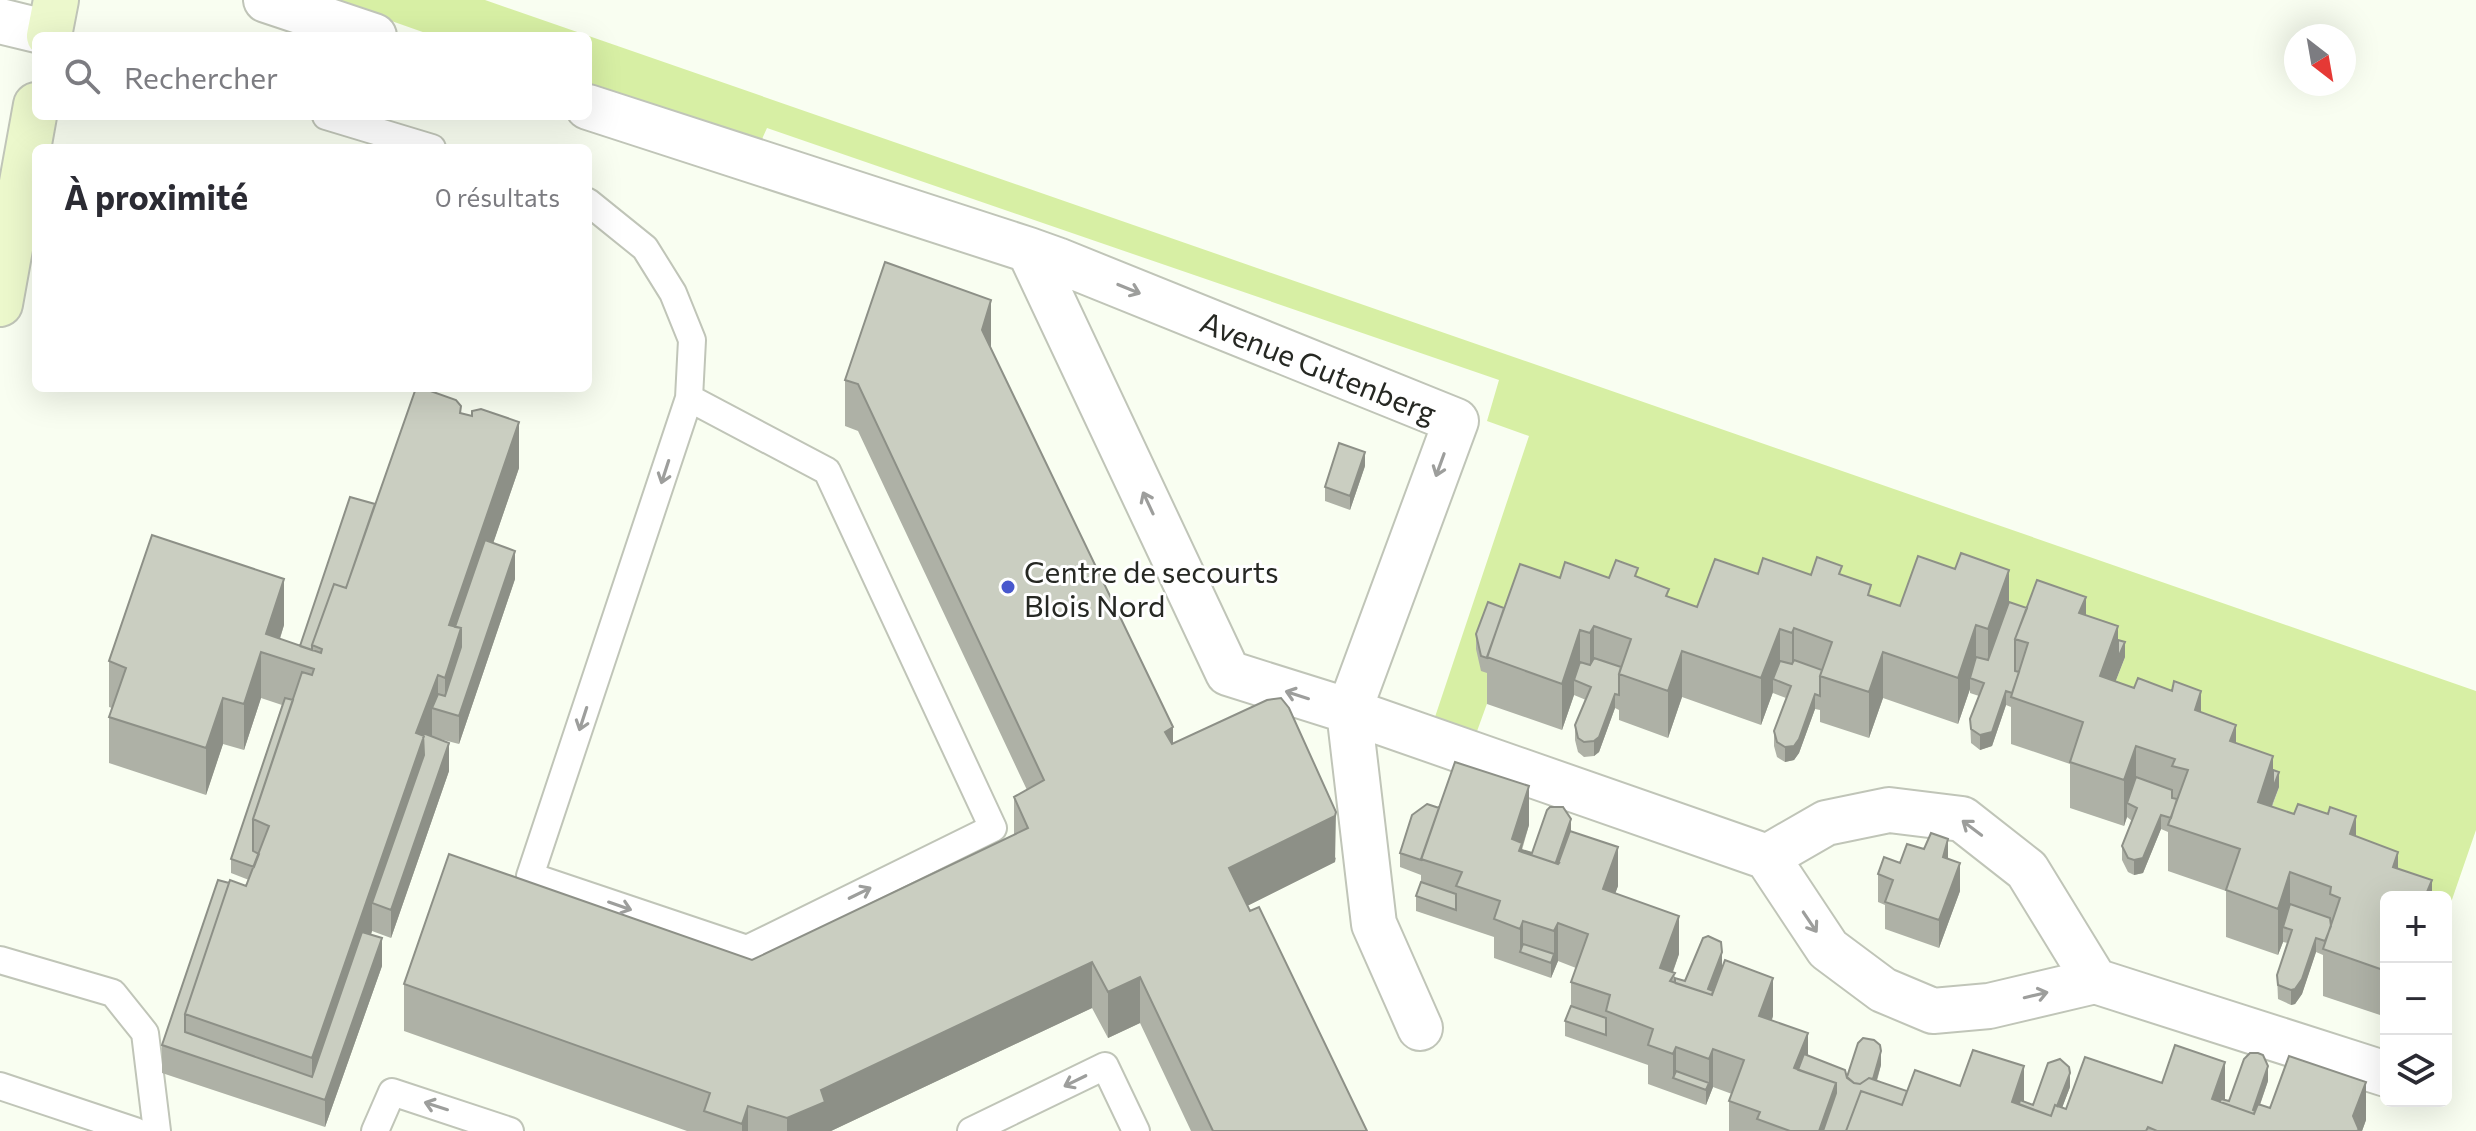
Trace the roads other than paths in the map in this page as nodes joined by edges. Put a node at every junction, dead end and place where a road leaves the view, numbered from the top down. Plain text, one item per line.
1 (266, 0) edge
2 (0, 21) edge
3 (54, 26) edge
4 (362, 32) edge
5 (592, 108) edge
6 (33, 120) edge
7 (339, 120) edge
8 (419, 144) edge
9 (592, 205) edge
10 (1043, 255) junction
11 (0, 304) edge
12 (689, 398) junction
13 (1349, 711) junction
14 (1767, 857) junction
15 (0, 960) edge
16 (2095, 981) junction
17 (1420, 1028) dead end
18 (2380, 1072) edge
19 (0, 1086) edge
20 (135, 1131) edge
21 (157, 1131) edge
22 (375, 1131) edge
23 (510, 1131) edge
24 (971, 1131) edge
25 (1136, 1131) edge

1 - 4 street
2 - 3 street
5 - 10 street, Avenue Gutenberg
6 - 11 main road
7 - 8 lane
9 - 12 lane
13 -> 10 street
10 -> 13 street, Avenue Gutenberg
12 -> 12 lane
13 - 14 street
13 - 17 street, Avenue Gutenberg
14 -> 16 street
16 -> 14 street
15 - 21 lane
16 - 18 street
19 - 20 lane
23 -> 22 lane
25 -> 24 lane

